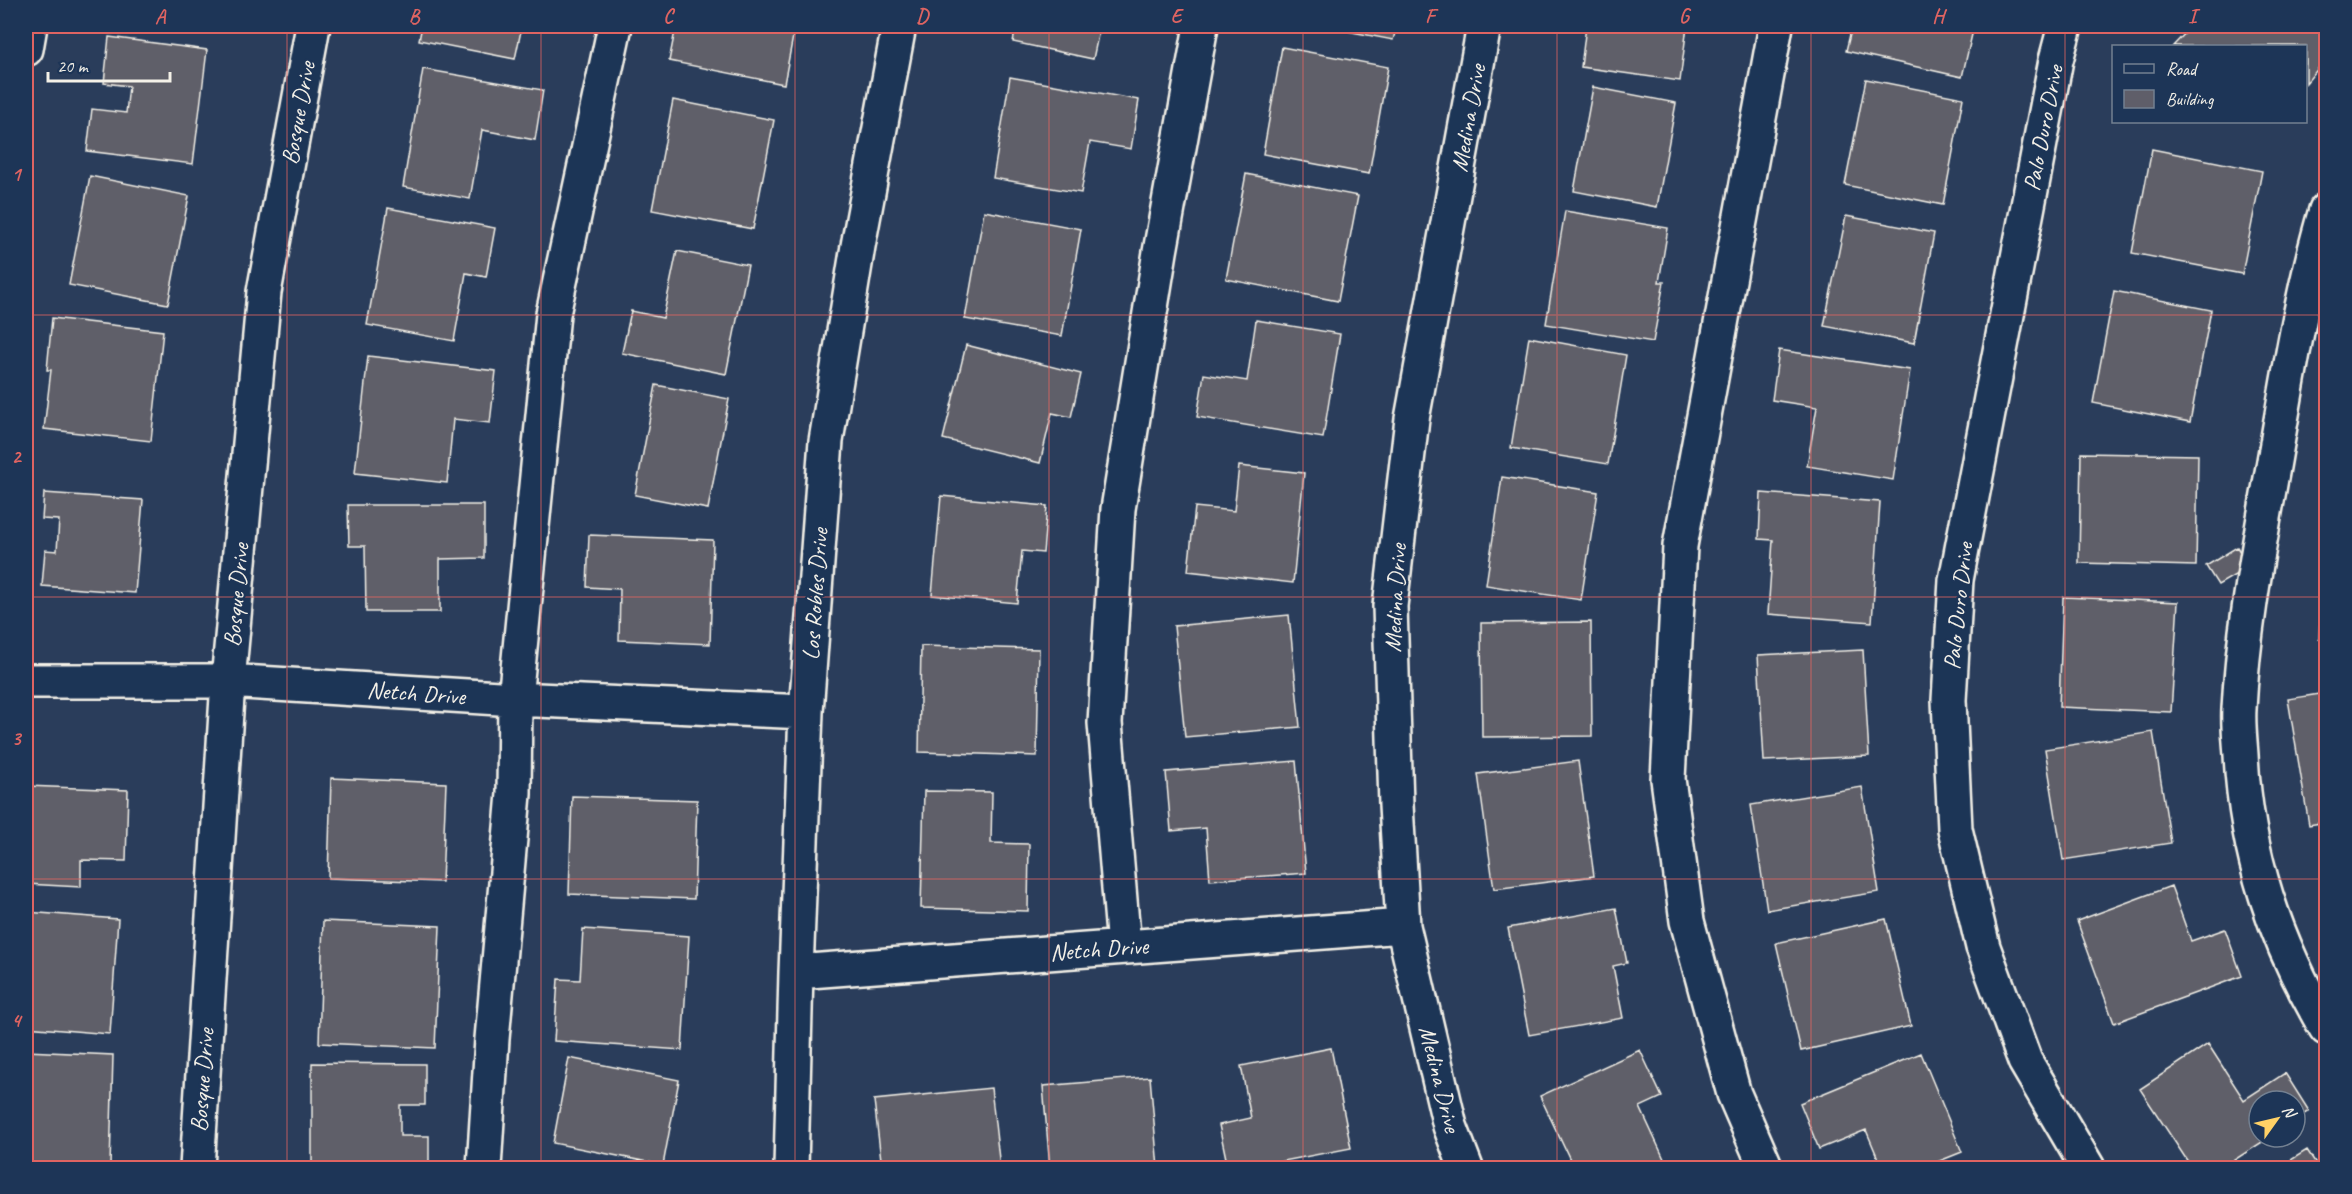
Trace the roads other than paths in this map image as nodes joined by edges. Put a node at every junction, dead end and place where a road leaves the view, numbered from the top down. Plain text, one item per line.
1 (30, 26) edge
2 (313, 26) edge
3 (615, 26) edge
4 (899, 26) edge
5 (1201, 26) edge
6 (1485, 26) edge
7 (1776, 26) edge
8 (2065, 26) edge
9 (26, 49) edge
10 (2326, 210) edge
11 (26, 681) edge
12 (228, 681) junction
13 (515, 699) junction
14 (806, 712) junction
15 (1403, 926) junction
16 (1124, 947) junction
17 (795, 972) junction
18 (2326, 1028) edge
19 (197, 1168) edge
20 (484, 1168) edge
21 (791, 1168) edge
22 (1466, 1168) edge
23 (1766, 1168) edge
24 (2088, 1168) edge

1 - 9 street
2 - 12 street, Bosque Drive
3 - 13 street
4 - 14 street, Los Robles Drive
5 - 16 street
6 - 15 street, Medina Drive
7 - 23 street
8 - 24 street, Palo Duro Drive
10 - 18 street
11 - 12 street, Netch Drive
12 - 13 street, Netch Drive
12 - 19 street, Bosque Drive
13 - 14 street, Netch Drive
13 - 20 street
14 - 17 street, Los Robles Drive
15 - 16 street, Netch Drive
15 - 22 street, Medina Drive
16 - 17 street, Netch Drive
17 - 21 street, Los Robles Drive

